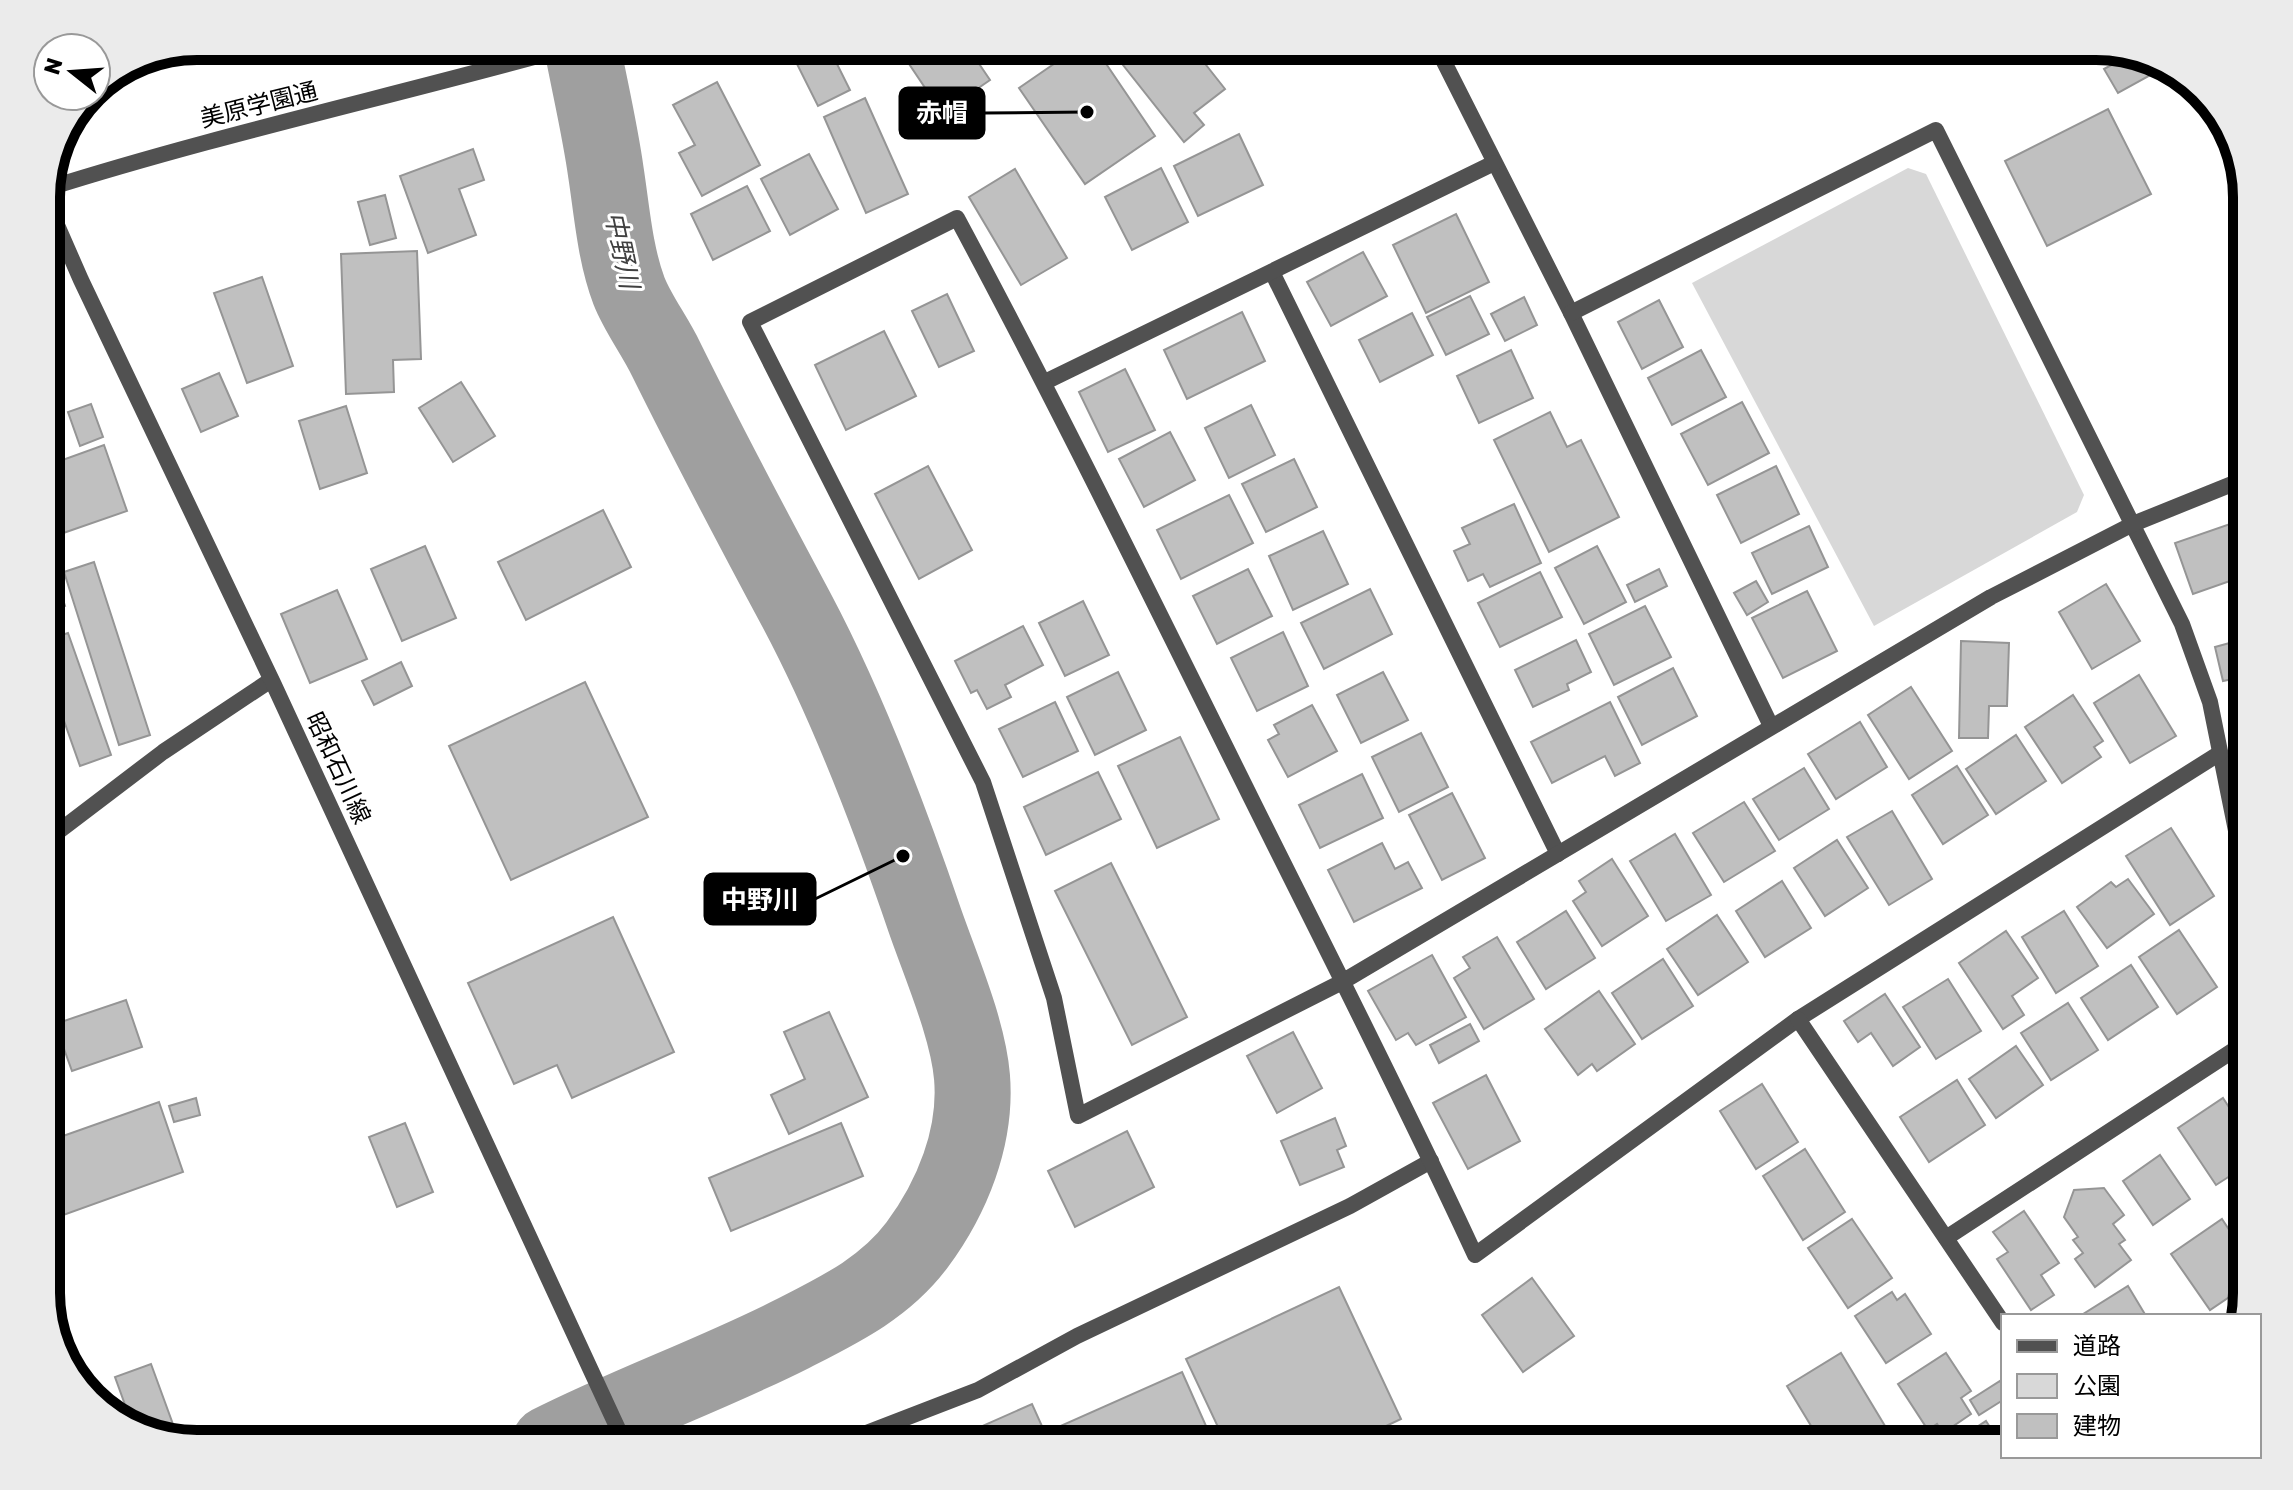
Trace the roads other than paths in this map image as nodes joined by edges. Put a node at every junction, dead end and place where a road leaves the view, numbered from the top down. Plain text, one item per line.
1 (525, 60) edge
2 (1443, 60) edge
3 (1494, 163) junction
4 (61, 184) edge
5 (60, 232) edge
6 (1272, 272) junction
7 (1571, 313) junction
8 (1045, 382) junction
9 (2233, 484) edge
10 (2133, 524) junction
11 (271, 680) junction
12 (1771, 726) junction
13 (2220, 753) junction
14 (2233, 817) edge
15 (60, 830) edge
16 (1558, 854) junction
17 (1342, 982) junction
18 (1798, 1019) junction
19 (2233, 1051) edge
20 (1431, 1161) junction
21 (1946, 1238) junction
22 (2001, 1320) edge
23 (618, 1430) edge
24 (874, 1430) edge

1 - 4 street, 美原学園通
2 - 3 street
3 - 6 street
3 - 7 street
5 - 11 street, 昭和石川線
6 - 8 street
6 - 16 street
7 - 10 street
7 - 12 street
8 - 17 street
8 - 17 street
9 - 10 street
10 - 12 street
10 - 13 street
11 - 15 street
11 - 23 street, 昭和石川線
12 - 16 street
13 - 14 street
13 - 18 street
16 - 17 street
17 - 20 street
18 - 20 street
18 - 21 street
19 - 21 street
20 - 24 street
21 - 22 street

